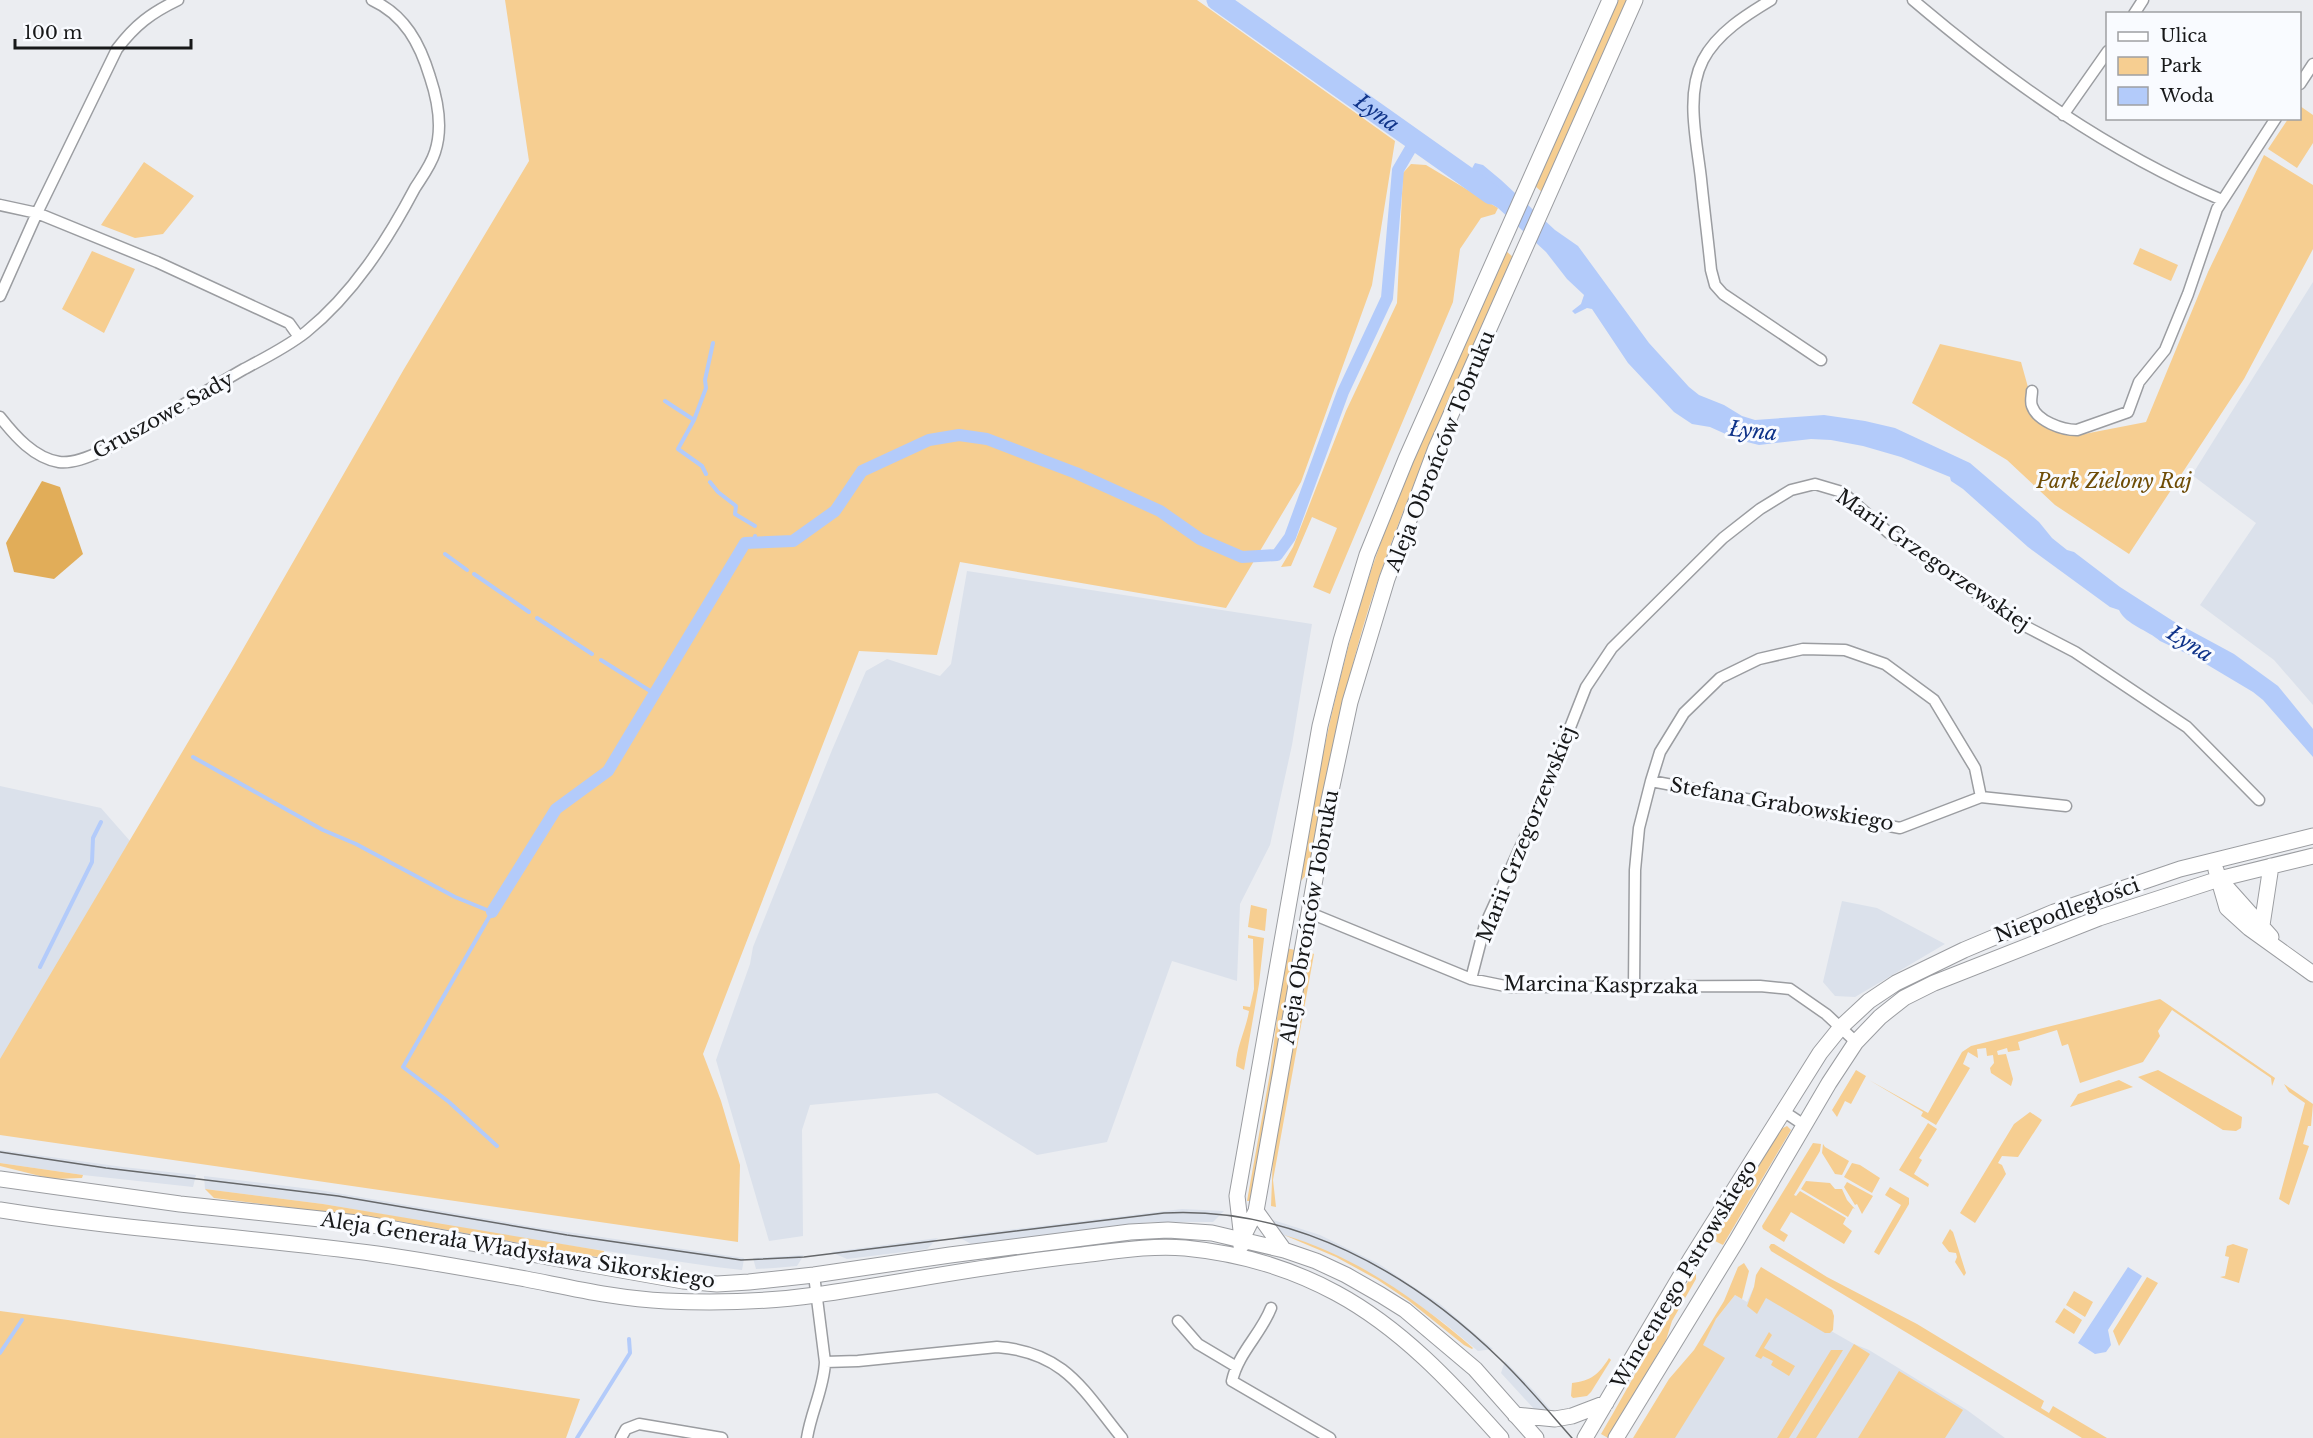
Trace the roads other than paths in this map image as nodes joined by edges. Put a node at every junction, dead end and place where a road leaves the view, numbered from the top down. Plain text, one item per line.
1 (178, 0) edge
2 (372, 0) edge
3 (1610, 0) edge
4 (1635, 0) edge
5 (1772, 0) edge
6 (1913, 0) edge
7 (2106, 54) edge
8 (2313, 64) edge
9 (2301, 82) edge
10 (2063, 115) junction
11 (2275, 120) edge
12 (2222, 200) junction
13 (0, 205) edge
14 (37, 213) junction
15 (0, 296) edge
16 (299, 337) junction
17 (1821, 360) dead end
18 (2032, 391) dead end
19 (0, 417) edge
20 (1651, 781) junction
21 (1980, 797) junction
22 (2259, 800) dead end
23 (2066, 806) dead end
24 (2313, 836) edge
25 (2313, 856) edge
26 (2213, 862) junction
27 (2271, 866) junction
28 (2218, 879) junction
29 (1310, 914) junction
30 (2262, 925) junction
31 (2281, 950) junction
32 (2313, 974) edge
33 (1471, 979) junction
34 (1634, 988) junction
35 (1840, 1027) junction
36 (1856, 1042) junction
37 (1783, 1111) junction
38 (1804, 1125) junction
39 (0, 1179) edge
40 (0, 1210) edge
41 (1256, 1211) junction
42 (1242, 1239) junction
43 (1284, 1250) junction
44 (1239, 1257) junction
45 (814, 1275) junction
46 (816, 1295) junction
47 (1271, 1308) dead end
48 (1178, 1321) dead end
49 (825, 1362) junction
50 (1235, 1366) junction
51 (1606, 1403) junction
52 (1515, 1415) junction
53 (1323, 1436) edge
54 (621, 1438) edge
55 (722, 1438) edge
56 (807, 1438) edge
57 (1122, 1438) edge
58 (1502, 1438) edge
59 (1536, 1438) edge
60 (1585, 1438) edge
61 (1616, 1438) edge

1 - 14 street
2 - 16 street, Gruszowe Sady
3 - 42 main road, Aleja Obrońców Tobruku
4 - 29 main road, Aleja Obrońców Tobruku
5 - 17 street
6 - 10 street
7 - 10 street
8 - 9 street
10 - 12 street
11 - 12 street
12 - 18 street
13 - 14 street
14 - 15 street
14 - 16 street
16 - 19 street, Gruszowe Sady
20 - 21 street, Stefana Grabowskiego
20 - 21 street, Stefana Grabowskiego
20 - 34 street, Stefana Grabowskiego
21 - 23 street, Stefana Grabowskiego
22 - 33 street, Marii Grzegorzewskiej
24 - 26 main road, Niepodległości
25 - 27 main road, Niepodległości
26 - 28 main road
26 - 35 main road, Niepodległości
27 - 28 main road, Niepodległości
27 - 30 main road
28 - 30 main road
28 - 31 main road
28 - 36 main road, Niepodległości
29 - 33 street, Marcina Kasprzaka
29 - 41 main road, Aleja Obrońców Tobruku
30 - 31 main road
31 - 32 main road
33 - 34 street, Marcina Kasprzaka
34 - 35 street, Marcina Kasprzaka
35 - 36 street, Marcina Kasprzaka
35 - 37 main road, Wincentego Pstrowskiego
36 - 38 main road, Wincentego Pstrowskiego
37 - 38 street
37 - 51 main road, Wincentego Pstrowskiego
38 - 61 main road, Wincentego Pstrowskiego
39 - 45 main road, Aleja Generała Władysława Sikorskiego
40 - 46 main road, Aleja Generała Władysława Sikorskiego
41 - 42 main road, Aleja Obrońców Tobruku
41 - 43 main road
42 - 43 main road, Aleja Generała Władysława Sikorskiego
42 - 44 main road, Aleja Obrońców Tobruku
42 - 45 main road, Aleja Generała Władysława Sikorskiego
43 - 52 main road, Aleja Generała Władysława Sikorskiego
44 - 46 main road, Aleja Generała Władysława Sikorskiego
44 - 58 main road, Aleja Generała Władysława Sikorskiego
45 - 46 street
46 - 49 street
47 - 50 street
48 - 50 street
49 - 56 street
49 - 57 street
50 - 53 street
51 - 52 main road
51 - 60 main road, Wincentego Pstrowskiego
52 - 59 main road, Aleja Generała Władysława Sikorskiego
54 - 55 street

